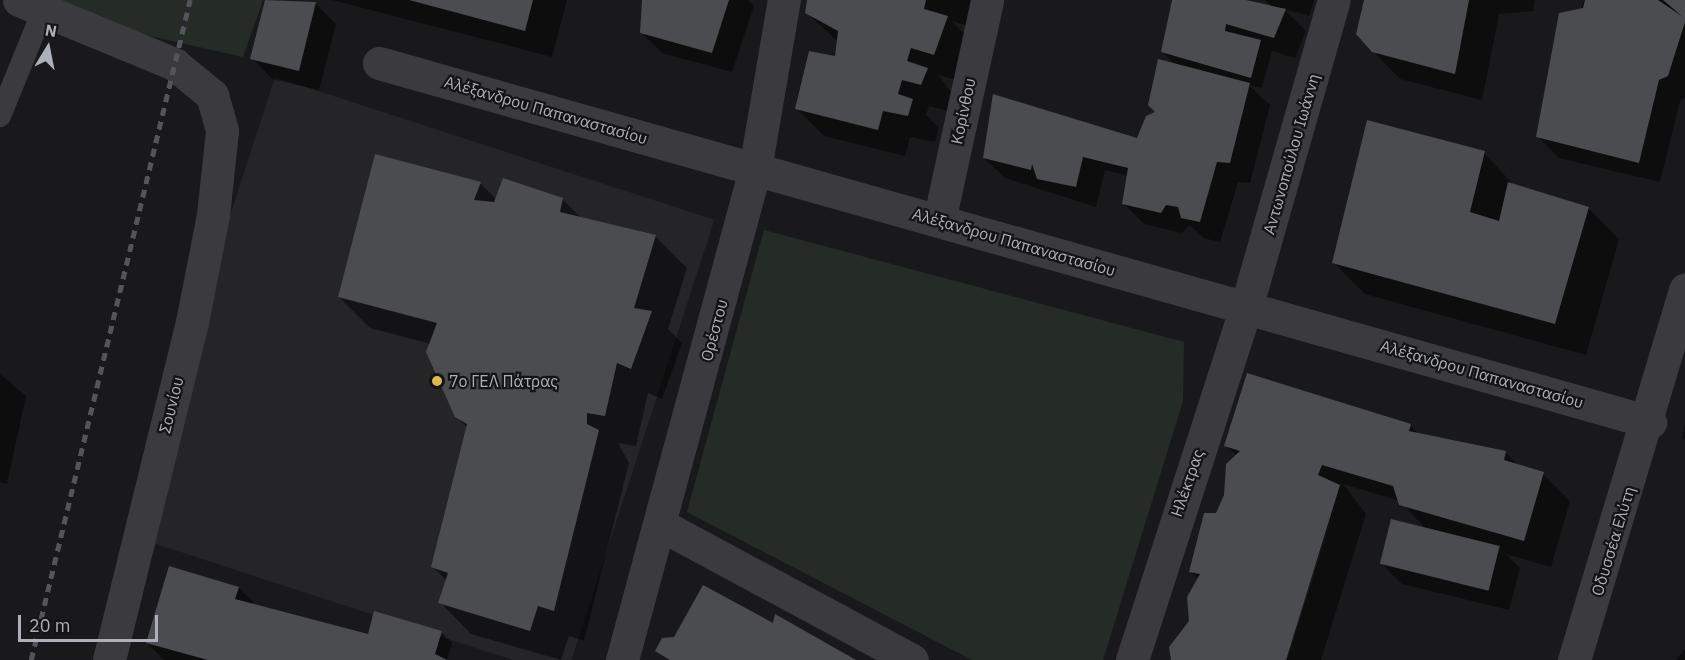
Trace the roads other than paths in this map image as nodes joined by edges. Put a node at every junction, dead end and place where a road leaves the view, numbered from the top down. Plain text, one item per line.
1 (784, 0) edge
2 (987, 0) edge
3 (1334, 0) edge
4 (31, 4) edge
5 (379, 63) dead end
6 (0, 116) edge
7 (755, 169) junction
8 (939, 221) junction
9 (1685, 289) edge
10 (1246, 308) junction
11 (1650, 422) junction
12 (661, 525) junction
13 (118, 658) edge
14 (622, 658) edge
15 (912, 660) edge
16 (1132, 660) edge
17 (1574, 660) edge

1 - 7 street, Ορέστου
2 - 8 street, Κορίνθου
3 - 10 street, Αντωνοπούλου Ιωάννη
4 - 6 lane
4 - 13 street, Σουνίου
5 - 7 street, Αλέξανδρου Παπαναστασίου
7 - 8 street, Αλέξανδρου Παπαναστασίου
7 - 12 street, Ορέστου
8 - 10 street, Αλέξανδρου Παπαναστασίου
9 - 11 street, Οδυσσέα Ελύτη
10 - 11 street, Αλέξανδρου Παπαναστασίου
10 - 16 street, Ηλέκτρας
11 - 17 street, Οδυσσέα Ελύτη
12 - 14 street, Ορέστου
12 - 15 street

